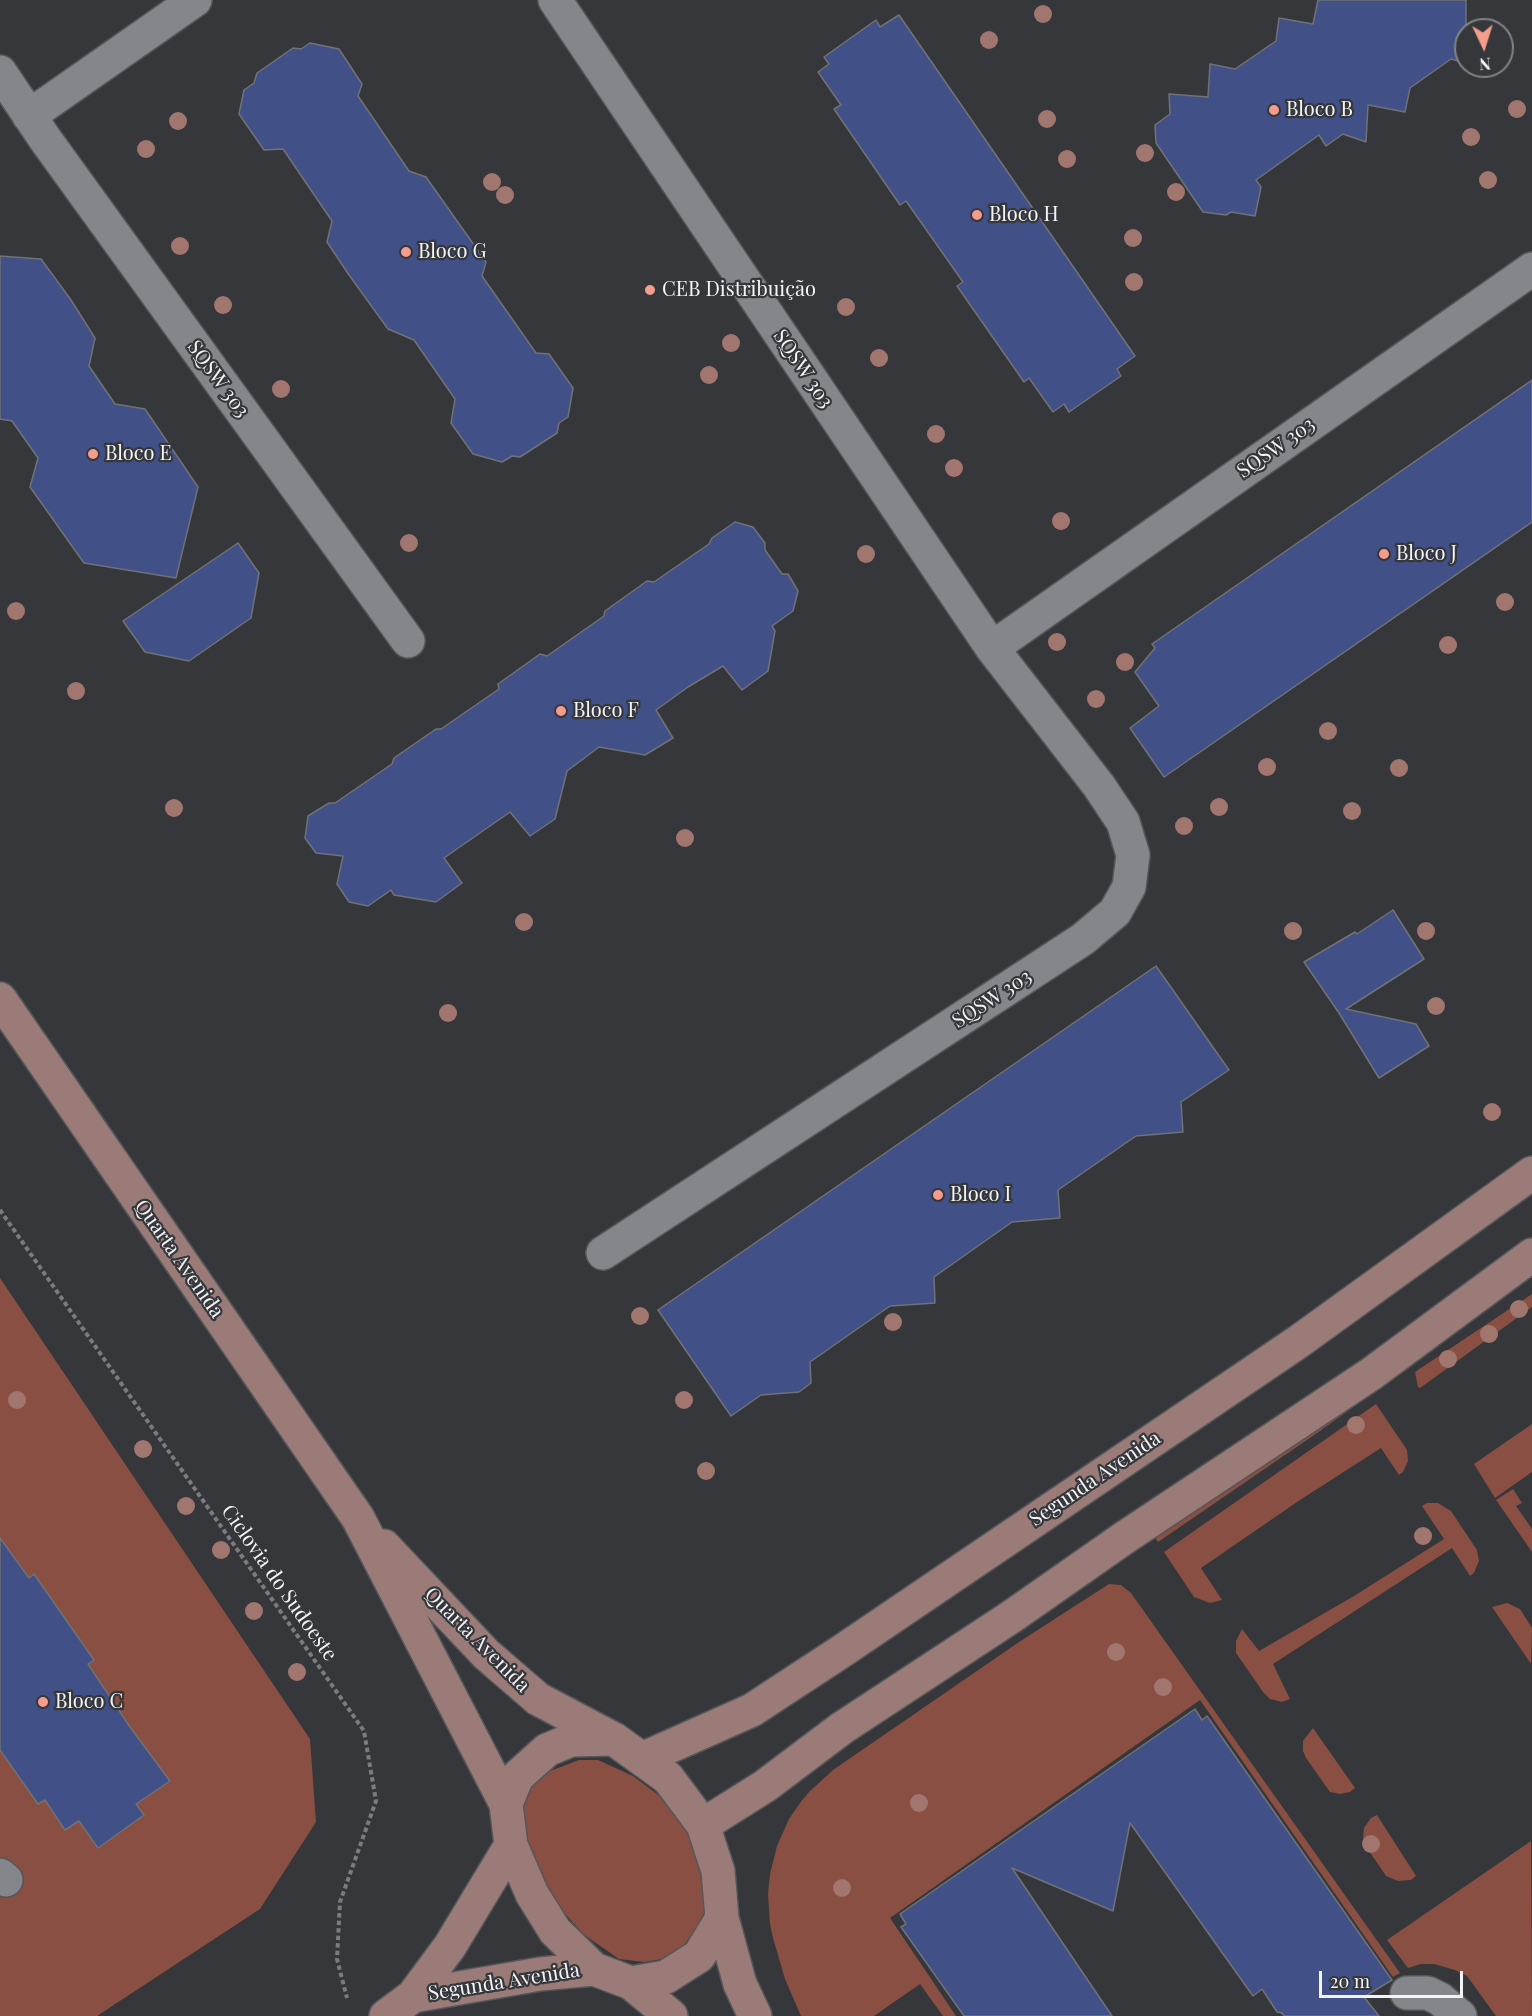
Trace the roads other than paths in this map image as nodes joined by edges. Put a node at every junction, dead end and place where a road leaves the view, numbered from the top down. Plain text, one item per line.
1 (195, 0) edge
2 (555, 0) edge
3 (0, 72) edge
4 (29, 116) junction
5 (1532, 269) edge
6 (408, 640) dead end
7 (992, 648) junction
8 (0, 999) edge
9 (1532, 1173) edge
10 (603, 1254) dead end
11 (1532, 1255) edge
12 (358, 1518) junction
13 (614, 1739) junction
14 (642, 1759) junction
15 (506, 1804) junction
16 (703, 1825) junction
17 (511, 1845) junction
18 (722, 1918) junction
19 (594, 1969) junction
20 (631, 1983) junction
21 (1407, 1993) dead end
22 (413, 1996) junction
23 (386, 2016) edge
24 (671, 2016) edge
25 (754, 2016) edge
26 (1460, 2016) edge

1 - 4 street
2 - 7 street, SQSW 303
3 - 4 street, SQSW 303
4 - 6 street, SQSW 303
5 - 7 street, SQSW 303
7 - 10 street, SQSW 303
8 - 12 street, Quarta Avenida
9 - 14 street, Segunda Avenida
11 - 16 street
12 - 13 street, Quarta Avenida
12 - 15 street, Quarta Avenida
13 - 14 street, Quarta Avenida
13 - 15 street
14 - 16 street, Quarta Avenida
15 - 17 street
16 - 18 street, Quarta Avenida
17 - 19 street
17 - 22 street, Segunda Avenida
18 - 20 street
18 - 25 street
19 - 20 street
19 - 22 street, Segunda Avenida
20 - 24 street
21 - 26 street
22 - 23 street, Segunda Avenida

